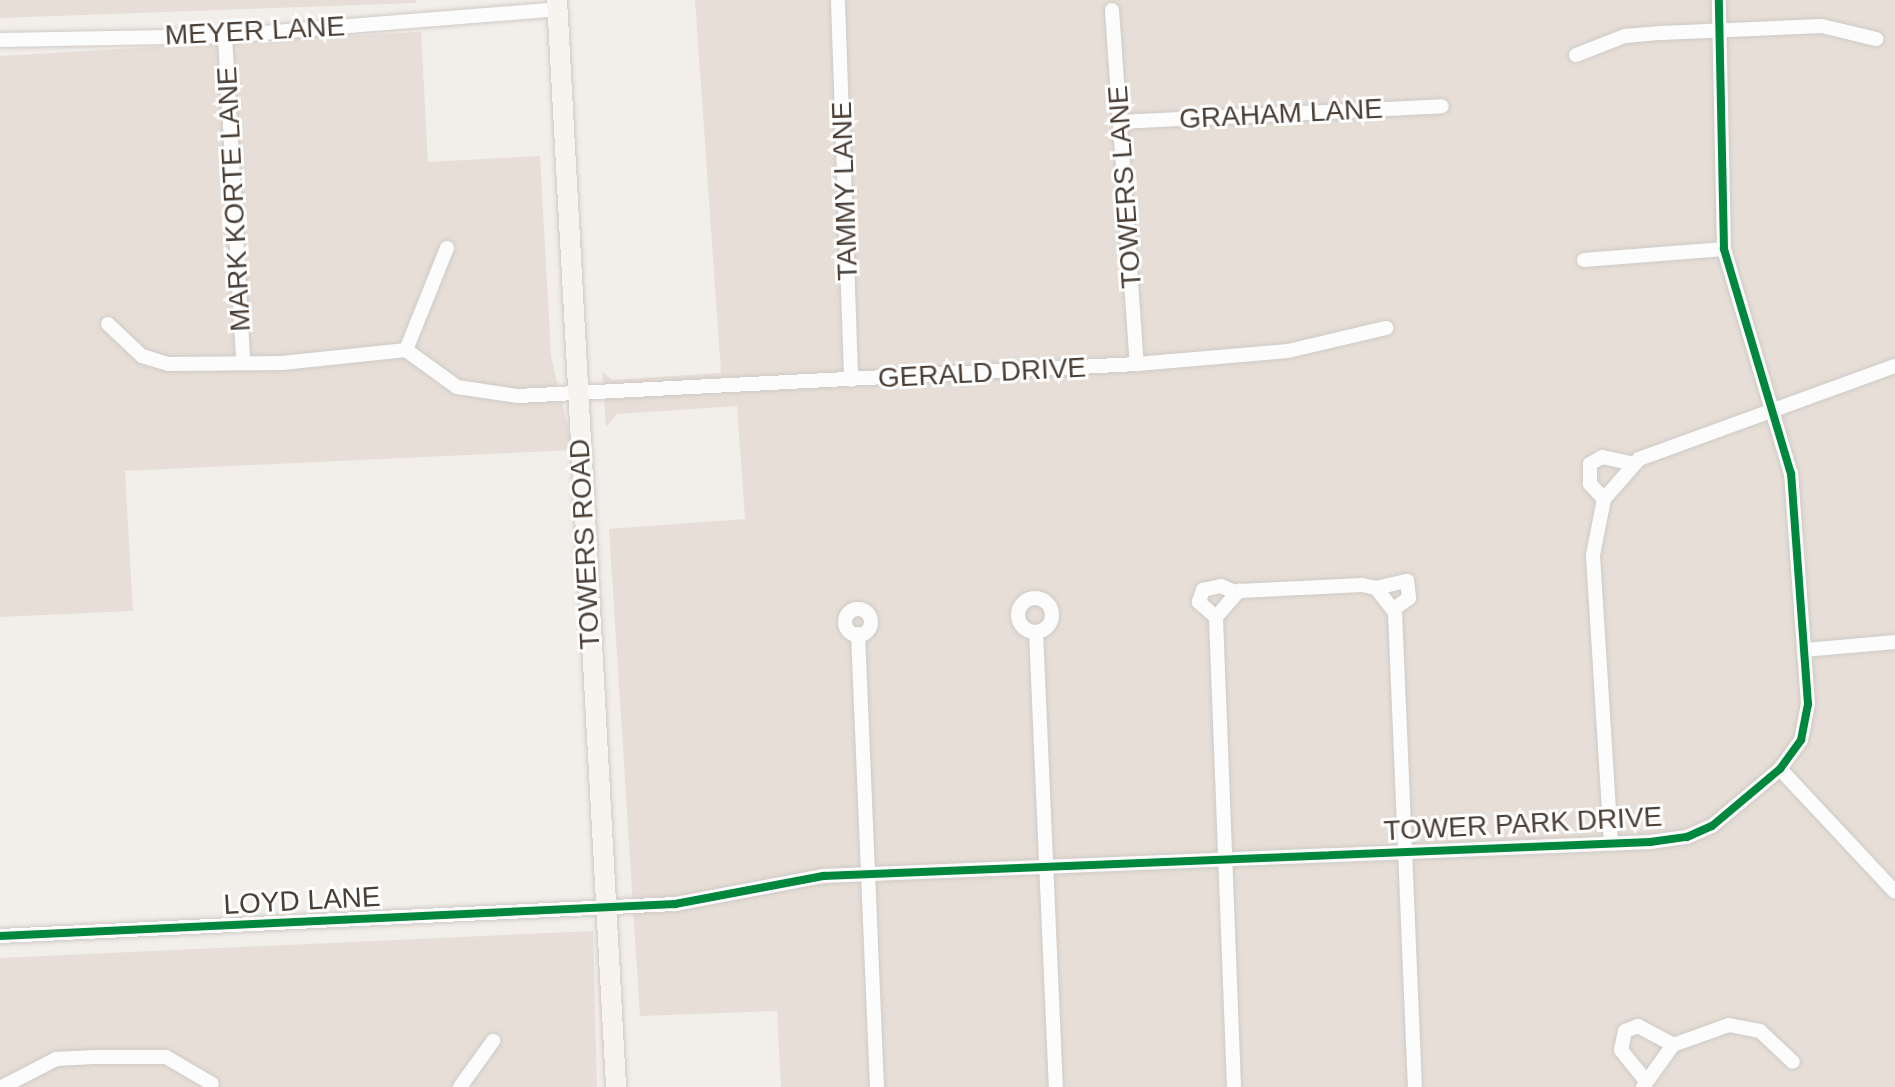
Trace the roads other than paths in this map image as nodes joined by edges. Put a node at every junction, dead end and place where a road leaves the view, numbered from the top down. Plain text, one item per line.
1 (1719, 0) edge
2 (838, 2) dead end
3 (558, 4) edge
4 (1112, 10) dead end
5 (1719, 31) junction
6 (225, 36) junction
7 (1876, 39) dead end
8 (0, 40) edge
9 (1576, 55) dead end
10 (1442, 106) dead end
11 (1120, 122) junction
12 (447, 248) dead end
13 (1724, 249) junction
14 (1584, 260) dead end
15 (108, 324) dead end
16 (1386, 328) dead end
17 (406, 350) junction
18 (243, 363) junction
19 (1137, 364) junction
20 (1895, 366) edge
21 (851, 380) junction
22 (576, 393) junction
23 (1772, 410) junction
24 (1634, 464) junction
25 (1604, 499) junction
26 (1376, 588) junction
27 (1237, 593) junction
28 (1394, 609) junction
29 (1216, 617) junction
30 (1036, 632) dead end
31 (858, 634) dead end
32 (1895, 642) edge
33 (1804, 650) junction
34 (1780, 769) junction
35 (1611, 842) junction
36 (1405, 852) junction
37 (1225, 861) junction
38 (1046, 867) junction
39 (869, 874) junction
40 (1895, 892) edge
41 (606, 908) junction
42 (0, 936) edge
43 (493, 1041) dead end
44 (1673, 1045) junction
45 (1793, 1062) dead end
46 (212, 1084) dead end
47 (1644, 1084) edge
48 (2, 1087) edge
49 (460, 1087) edge
50 (616, 1087) edge
51 (877, 1087) edge
52 (1056, 1087) edge
53 (1234, 1087) edge
54 (1415, 1087) edge

1 - 5 street, TOWER PARK DRIVE
2 - 21 street, TAMMY LANE
3 - 6 street, MEYER LANE
3 - 22 main road, TOWERS ROAD
4 - 11 street, TOWERS LANE
5 - 7 street
5 - 9 street
5 - 13 street, TOWER PARK DRIVE
6 - 8 street, MEYER LANE
6 - 18 street, MARK KORTE LANE
10 - 11 street, GRAHAM LANE
11 - 19 street, TOWERS LANE
12 - 17 street
13 - 14 street
13 - 23 street, TOWER PARK DRIVE
15 - 18 street
16 - 19 street, GERALD DRIVE
17 - 18 street
17 - 22 street, GERALD DRIVE
19 - 21 street, GERALD DRIVE
20 - 23 street
21 - 22 street, GERALD DRIVE
22 - 41 main road, TOWERS ROAD
23 - 24 street
23 - 33 street, TOWER PARK DRIVE
24 - 25 street
24 - 25 street
25 - 35 street
26 - 27 street
26 - 28 street
26 - 28 street
27 - 29 street
27 - 29 street
28 - 36 street
29 - 37 street
30 - 38 street
31 - 39 street
32 - 33 street
33 - 34 street, TOWER PARK DRIVE
34 - 35 street, TOWER PARK DRIVE
34 - 40 street
35 - 36 street, TOWER PARK DRIVE
36 - 37 street, TOWER PARK DRIVE
36 - 54 street
37 - 38 street, TOWER PARK DRIVE
37 - 53 street
38 - 39 street, TOWER PARK DRIVE
38 - 52 street
39 - 41 street, TOWER PARK DRIVE
39 - 51 street
41 - 42 street, LOYD LANE
41 - 50 main road, TOWERS ROAD
43 - 49 street
44 - 45 street
44 - 47 street
44 - 47 street
46 - 48 street

